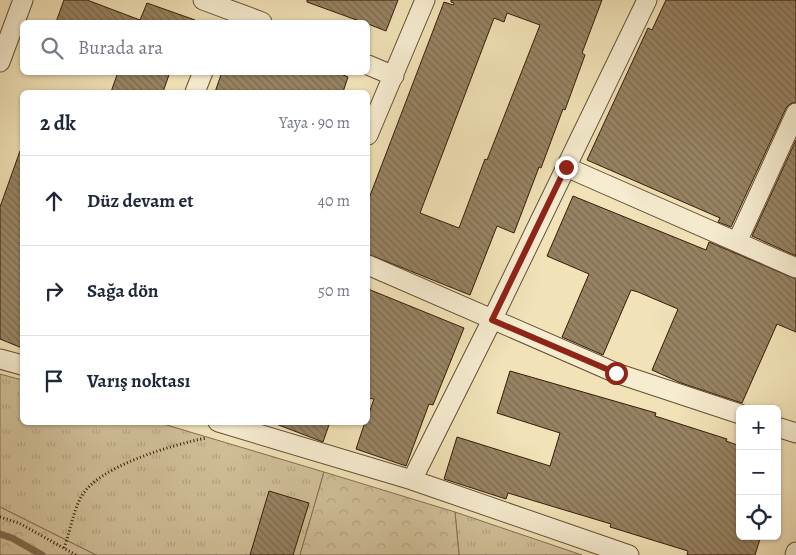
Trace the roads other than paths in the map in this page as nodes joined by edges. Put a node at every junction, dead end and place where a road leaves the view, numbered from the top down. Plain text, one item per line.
1 (22, 0) edge
2 (204, 0) edge
3 (425, 0) edge
4 (647, 0) edge
5 (228, 10) edge
6 (256, 20) edge
7 (0, 62) edge
8 (370, 66) edge
9 (202, 75) edge
10 (394, 76) junction
11 (196, 90) edge
12 (796, 113) edge
13 (370, 130) edge
14 (566, 167) junction
15 (737, 242) junction
16 (370, 266) edge
17 (796, 268) edge
18 (492, 320) junction
19 (0, 359) edge
20 (20, 364) edge
21 (736, 413) edge
22 (244, 426) edge
23 (781, 427) edge
24 (796, 433) edge
25 (412, 480) junction
26 (629, 555) edge

1 - 7 street
2 - 5 street
3 - 10 street
4 - 14 street
5 - 6 street
8 - 10 street
9 - 11 street
10 - 13 street
12 - 15 street
14 - 15 street
14 - 18 street
15 - 17 street
16 - 18 street
18 - 21 street
18 - 25 street
19 - 20 street
22 - 25 street
23 - 24 street
25 - 26 street

